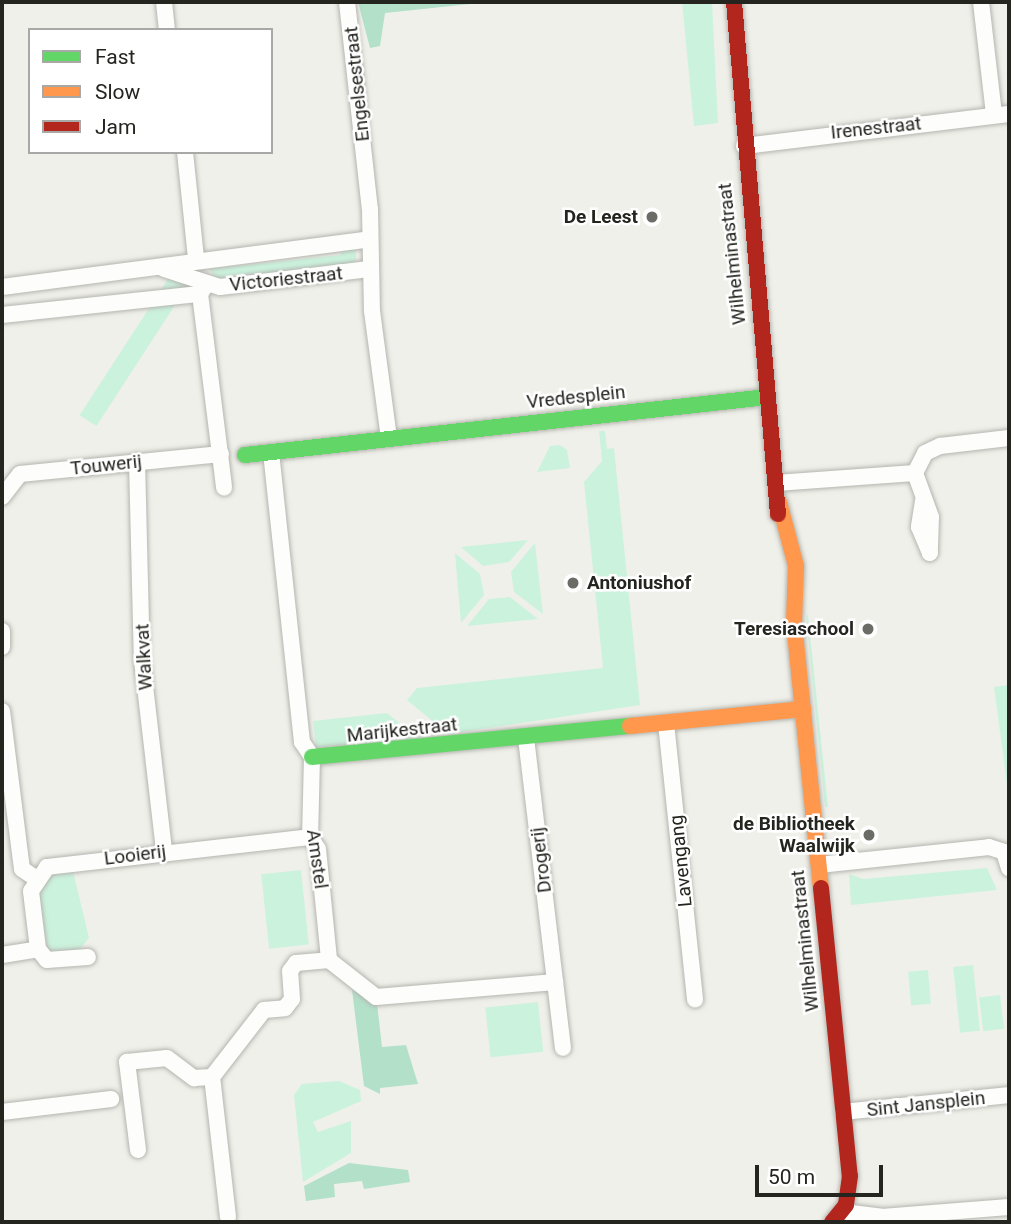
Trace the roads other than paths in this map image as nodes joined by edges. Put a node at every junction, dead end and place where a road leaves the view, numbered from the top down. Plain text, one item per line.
1 (164, 2) edge
2 (347, 2) edge
3 (734, 2) edge
4 (981, 2) edge
5 (167, 28) edge
6 (1002, 115) edge
7 (744, 146) junction
8 (185, 154) edge
9 (370, 239) junction
10 (196, 258) junction
11 (164, 268) junction
12 (369, 268) junction
13 (2, 287) edge
14 (203, 290) junction
15 (2, 315) edge
16 (767, 397) junction
17 (1009, 438) edge
18 (389, 439) junction
19 (271, 452) junction
20 (221, 454) junction
21 (245, 455) dead end
22 (136, 461) junction
23 (915, 473) junction
24 (776, 483) junction
25 (224, 488) dead end
26 (2, 497) edge
27 (923, 501) dead end
28 (2, 631) edge
29 (2, 647) edge
30 (803, 709) junction
31 (2, 711) edge
32 (666, 723) junction
33 (526, 738) junction
34 (312, 757) junction
35 (310, 837) junction
36 (164, 851) junction
37 (819, 865) junction
38 (1009, 868) edge
39 (37, 879) junction
40 (38, 949) junction
41 (2, 955) edge
42 (88, 957) dead end
43 (330, 960) junction
44 (555, 982) junction
45 (695, 999) dead end
46 (563, 1048) dead end
47 (212, 1077) junction
48 (1009, 1096) edge
49 (111, 1099) dead end
50 (2, 1112) edge
51 (843, 1112) junction
52 (138, 1150) dead end
53 (1009, 1207) edge
54 (228, 1217) dead end
55 (837, 1217) edge

1 - 5 street
2 - 9 street, Engelsestraat
3 - 7 main road, Wilhelminastraat
4 - 6 street
6 - 7 street, Irenestraat
7 - 16 main road, Wilhelminastraat
8 - 10 street
9 - 10 street, Victoriestraat
9 - 12 street
10 - 11 street, Victoriestraat
11 - 13 street, Victoriestraat
11 - 14 street, Victoriestraat
12 - 14 street, Victoriestraat
12 - 18 street
14 - 15 street, Victoriestraat
14 - 20 street
16 - 18 main road, Vredesplein
16 - 24 main road, Wilhelminastraat
17 - 23 street
18 - 19 main road, Vredesplein
19 - 21 main road, Vredesplein
19 - 34 street
20 - 22 street, Touwerij
20 - 25 street
22 - 26 street, Touwerij
22 - 36 street, Walkvat
23 - 24 street
23 - 27 street
24 - 30 main road, Wilhelminastraat
28 - 29 street
30 - 32 main road, Marijkestraat
30 - 37 main road, Wilhelminastraat
31 - 39 street
32 - 33 main road, Marijkestraat
32 - 45 street, Lavengang
33 - 34 main road, Marijkestraat
33 - 44 street, Drogerij
34 - 35 street, Amstel
35 - 36 street, Looierij
35 - 43 street, Amstel
36 - 39 street, Looierij
37 - 38 street
37 - 51 main road, Wilhelminastraat
39 - 40 street
40 - 41 street
40 - 42 street
43 - 44 street
43 - 47 street
44 - 46 street, Drogerij
47 - 52 street
47 - 54 street
48 - 51 street, Sint Jansplein
49 - 50 street
51 - 55 main road, Wilhelminastraat
53 - 55 street

